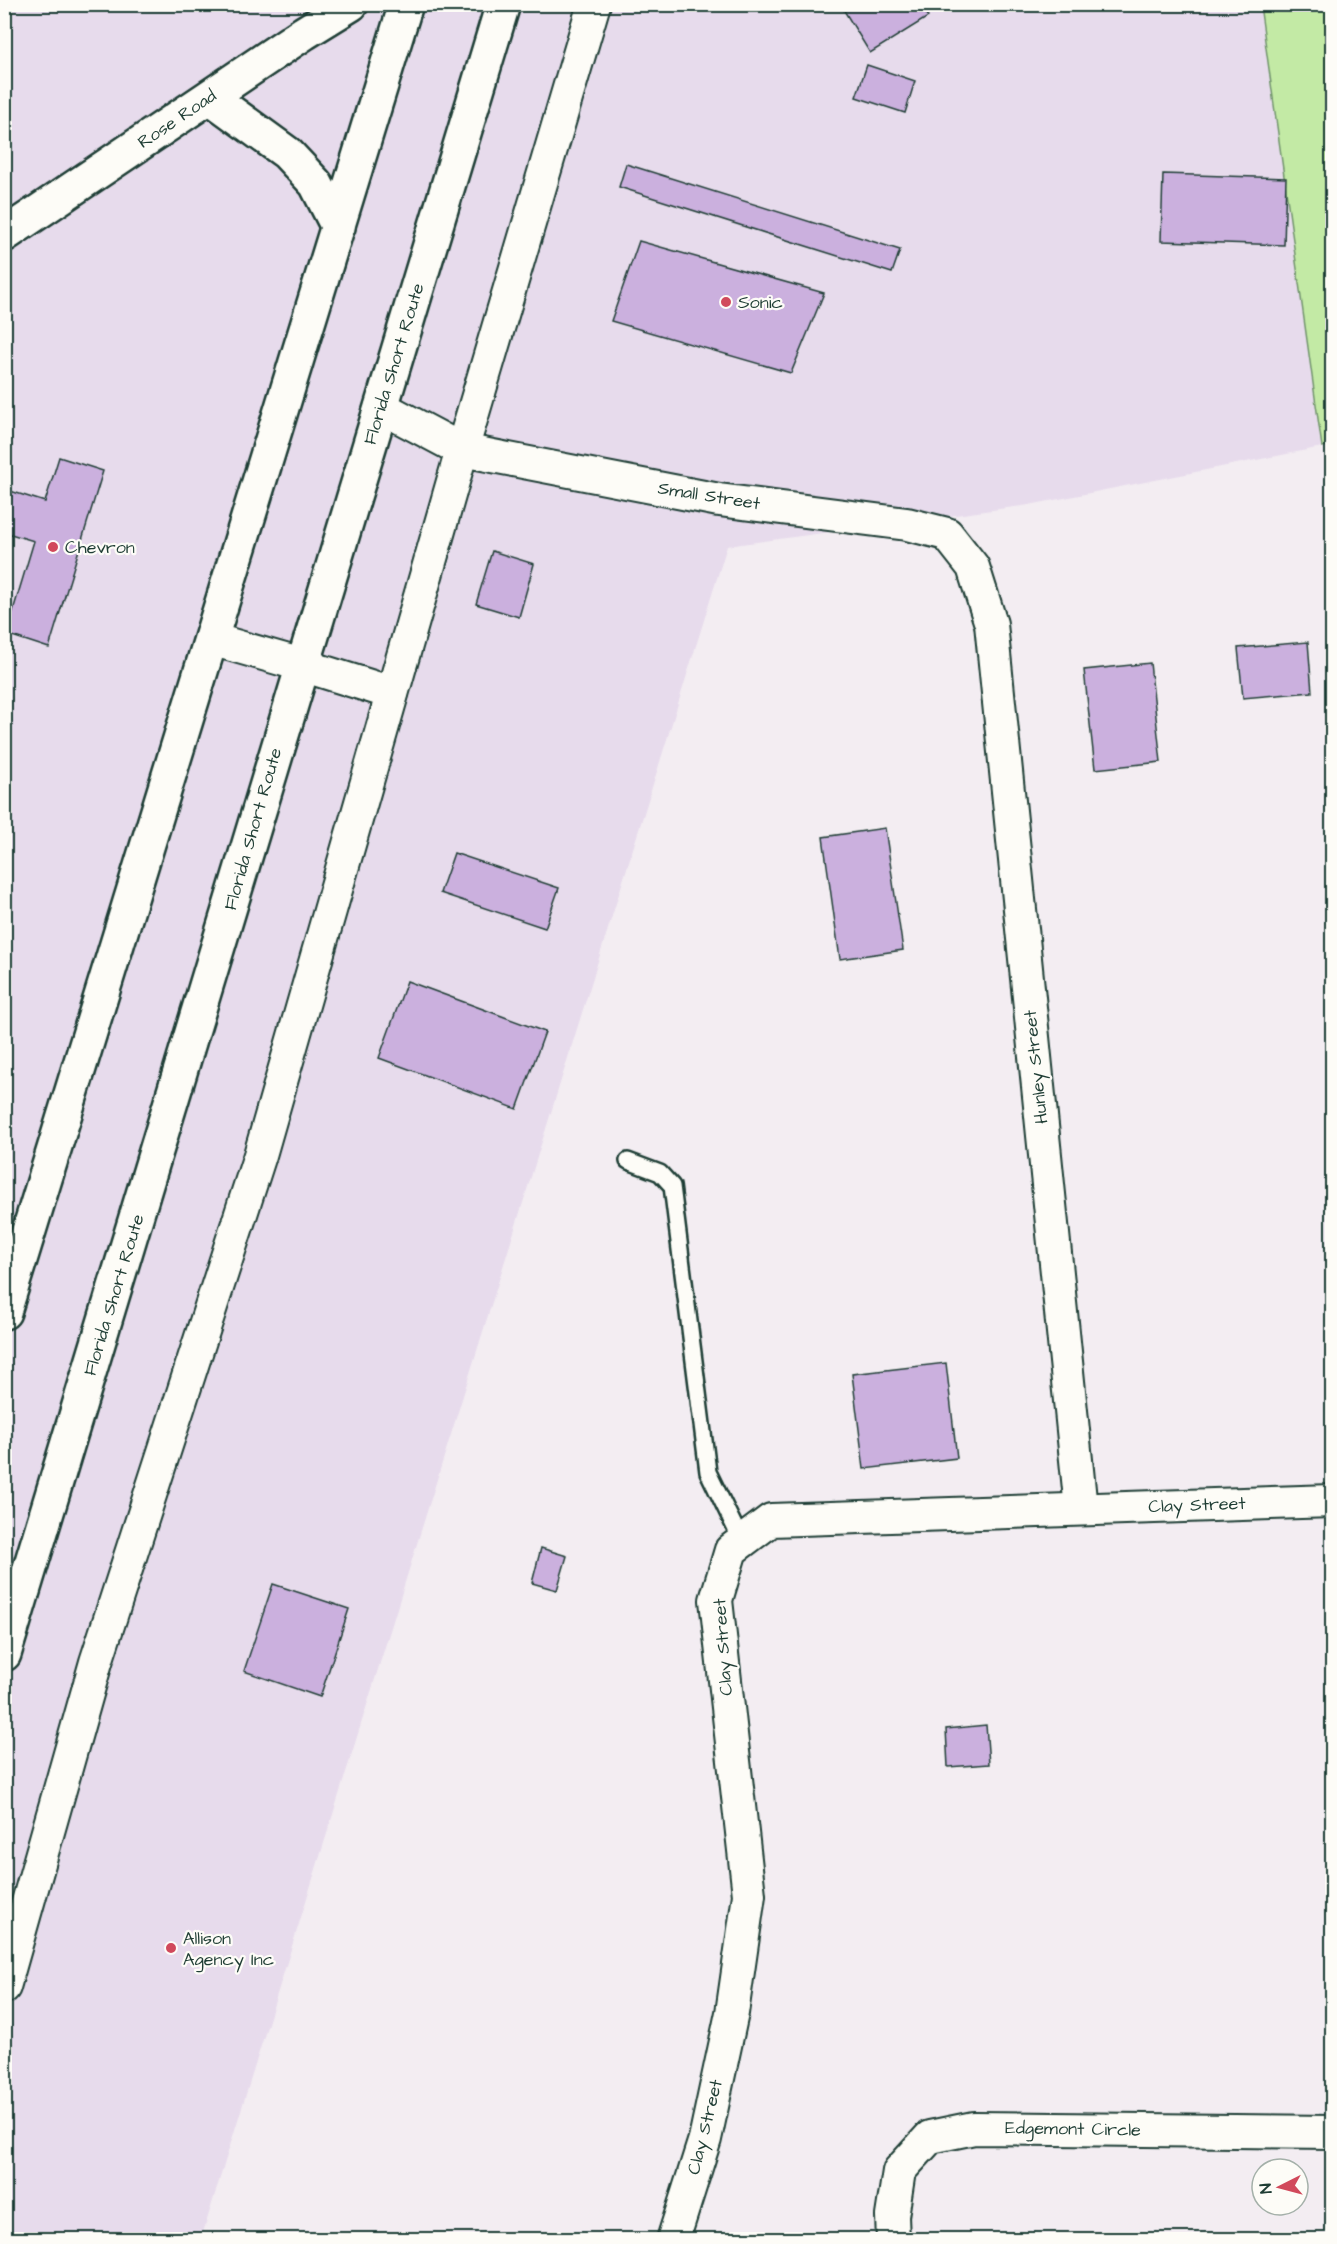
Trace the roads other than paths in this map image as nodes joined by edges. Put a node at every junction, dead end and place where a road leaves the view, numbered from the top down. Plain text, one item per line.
1 (351, 4) edge
2 (406, 4) edge
3 (503, 4) edge
4 (594, 4) edge
5 (210, 97) junction
6 (338, 227) junction
7 (4, 235) edge
8 (381, 407) junction
9 (462, 450) junction
10 (991, 624) joint
11 (211, 639) junction
12 (302, 665) junction
13 (392, 693) junction
14 (628, 1161) dead end
15 (4, 1312) edge
16 (1332, 1501) edge
17 (1081, 1509) junction
18 (742, 1542) junction
19 (4, 1654) edge
20 (4, 1987) edge
21 (1332, 2132) edge
22 (673, 2240) edge
23 (893, 2240) edge

1 - 5 main road, Rose Road
2 - 6 main road
3 - 8 main road, Florida Short Route
4 - 9 street
5 - 6 main road
5 - 7 main road, Rose Road
6 - 11 main road
8 - 9 street, Small Street
8 - 12 main road, Florida Short Route
9 - 10 street, Small Street
9 - 13 street
10 - 17 street, Hunley Street
11 - 12 street
11 - 15 main road
12 - 13 street
12 - 19 main road, Florida Short Route
13 - 20 street
14 - 18 lane
16 - 17 street, Clay Street
17 - 18 street, Clay Street
18 - 22 street, Clay Street
21 - 23 street, Edgemont Circle

